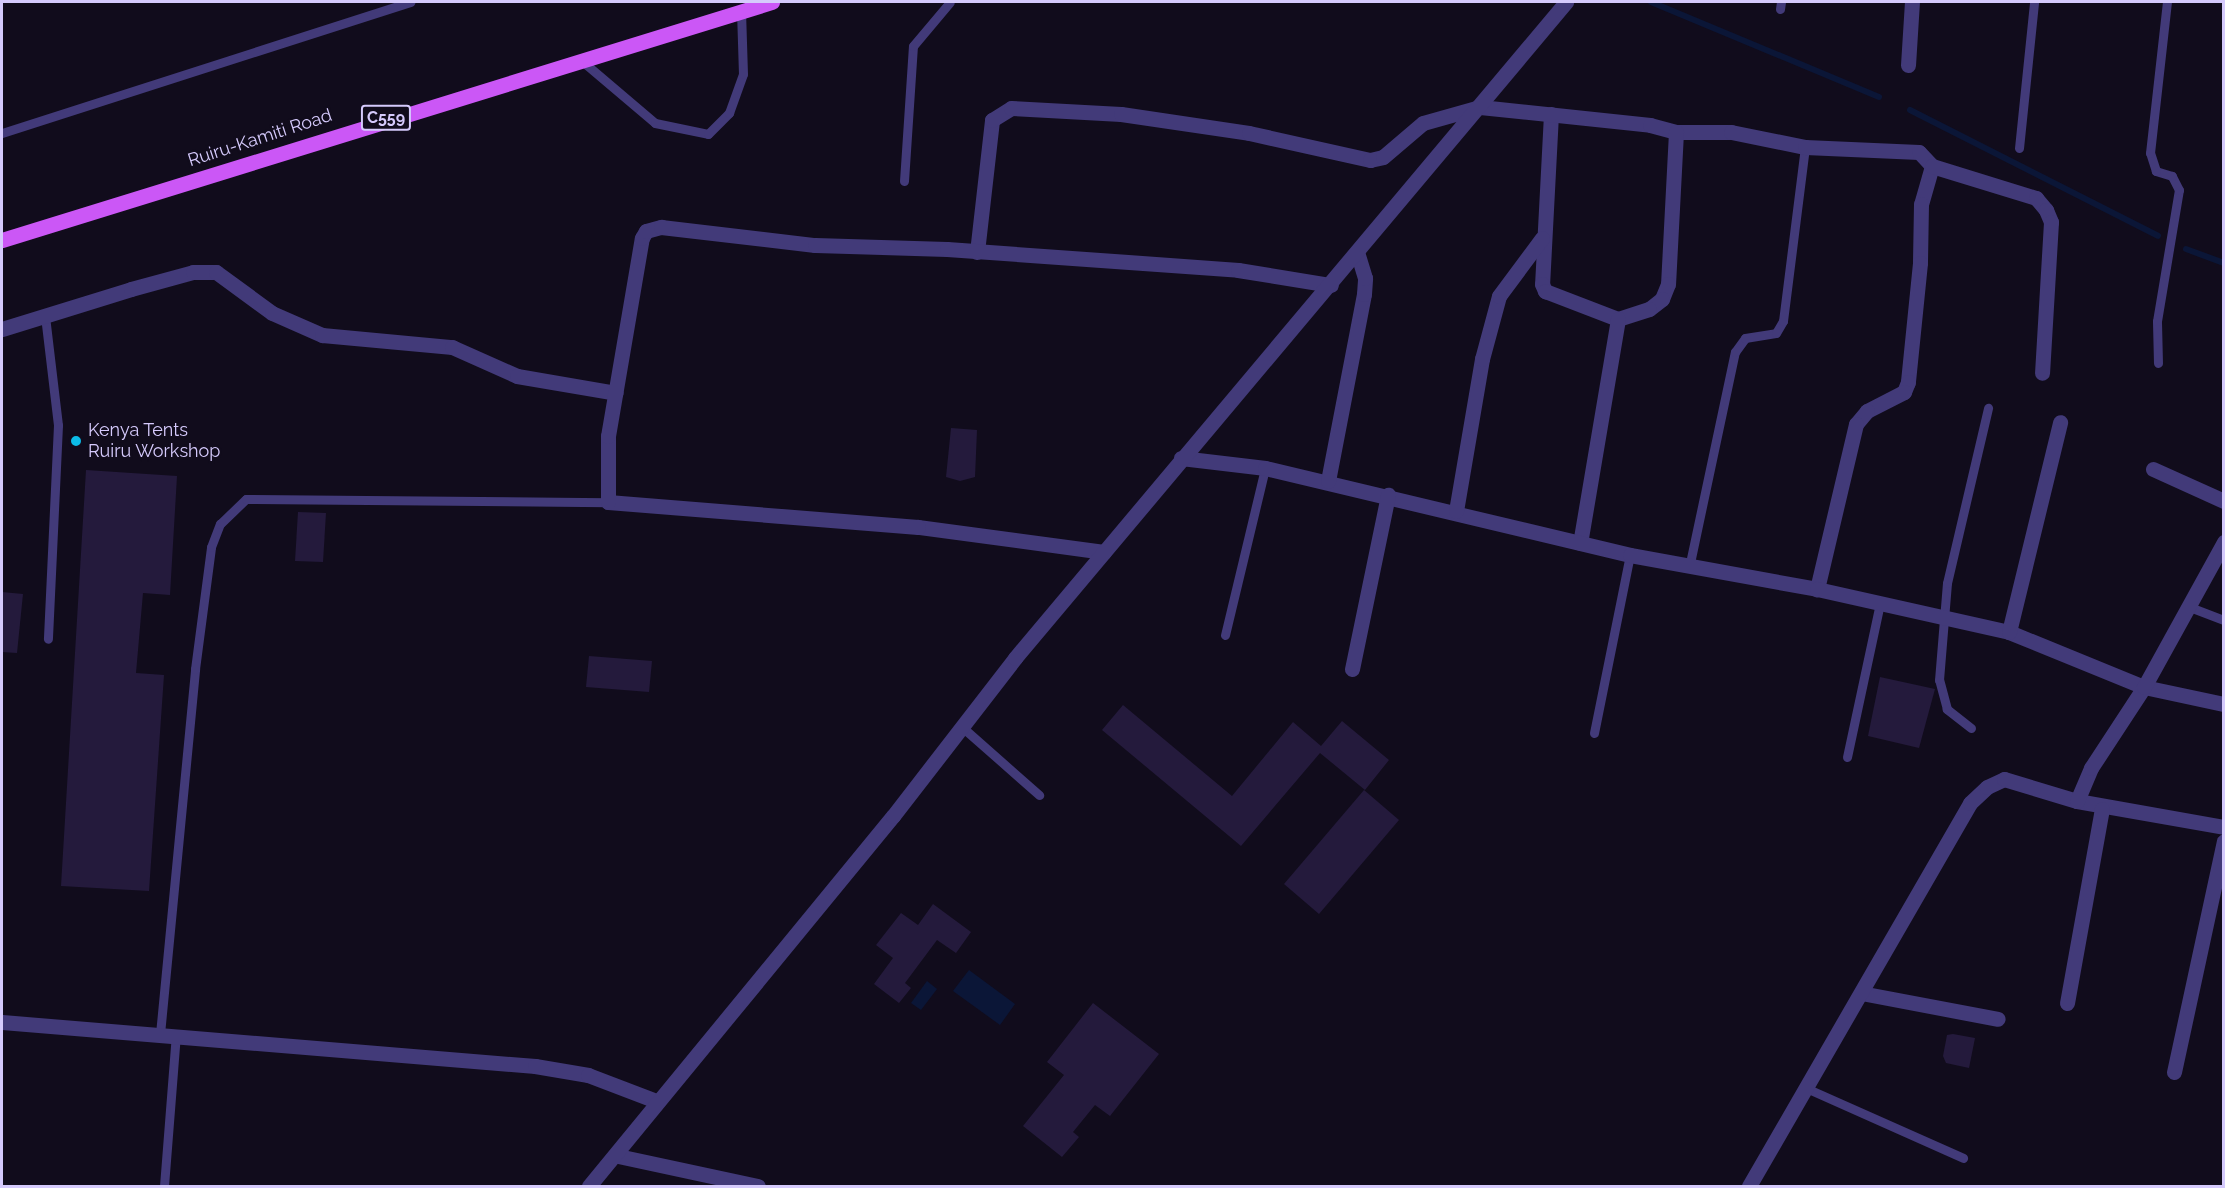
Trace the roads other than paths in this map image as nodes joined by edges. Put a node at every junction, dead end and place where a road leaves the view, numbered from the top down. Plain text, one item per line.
1 (411, 2) edge
2 (772, 2) edge
3 (950, 2) edge
4 (1566, 2) edge
5 (1912, 2) edge
6 (2034, 2) edge
7 (2167, 2) edge
8 (741, 11) junction
9 (582, 61) junction
10 (1908, 65) dead end
11 (1480, 107) junction
12 (1551, 114) junction
13 (1676, 132) junction
14 (2, 133) edge
15 (1805, 147) junction
16 (2019, 148) dead end
17 (1932, 166) junction
18 (904, 181) dead end
19 (1542, 238) junction
20 (2, 240) edge
21 (977, 252) junction
22 (1357, 252) junction
23 (1331, 285) junction
24 (45, 316) junction
25 (1618, 319) junction
26 (2, 329) edge
27 (2158, 363) dead end
28 (2042, 373) dead end
29 (616, 393) junction
30 (1988, 408) dead end
31 (2060, 422) dead end
32 (1181, 458) junction
33 (1265, 468) junction
34 (2153, 469) dead end
35 (1328, 481) junction
36 (1388, 495) junction
37 (2223, 501) edge
38 (608, 502) junction
39 (1456, 511) junction
40 (2223, 542) edge
41 (1580, 543) junction
42 (1104, 552) junction
43 (1630, 555) junction
44 (1690, 563) junction
45 (1817, 589) junction
46 (1880, 603) junction
47 (2187, 606) junction
48 (1947, 619) junction
49 (2223, 620) edge
50 (2009, 632) junction
51 (1225, 636) dead end
52 (48, 639) dead end
53 (1352, 669) dead end
54 (2144, 687) junction
55 (2223, 704) edge
56 (962, 726) junction
57 (1971, 728) dead end
58 (1594, 733) dead end
59 (1847, 757) dead end
60 (1039, 795) dead end
61 (2077, 801) junction
62 (2102, 809) junction
63 (2223, 827) edge
64 (2223, 841) edge
65 (1861, 993) junction
66 (2067, 1003) dead end
67 (1998, 1019) dead end
68 (2, 1022) edge
69 (168, 1034) junction
70 (2174, 1072) dead end
71 (1806, 1088) junction
72 (656, 1101) junction
73 (618, 1156) junction
74 (1963, 1158) dead end
75 (164, 1186) edge
76 (590, 1186) edge
77 (758, 1186) edge
78 (1749, 1186) edge

1 - 14 lane
2 - 8 main road, Ruiru-Kamiti Road / C559
3 - 18 lane
4 - 11 street
5 - 10 street
6 - 16 lane
7 - 27 lane
8 - 9 main road, Ruiru-Kamiti Road / C559
8 - 9 lane
9 - 20 main road, Ruiru-Kamiti Road / C559
11 - 12 street
11 - 21 street
11 - 22 street
12 - 13 street
12 - 19 street
13 - 15 street
13 - 25 street
15 - 17 street
15 - 44 lane
17 - 28 street
17 - 45 street
19 - 25 street
19 - 39 street
21 - 23 street
21 - 29 street
22 - 23 street
22 - 35 street
23 - 32 street
24 - 26 street
24 - 29 street
24 - 52 lane
25 - 41 street
29 - 38 street
30 - 48 lane
31 - 50 street
32 - 33 street
32 - 42 street
33 - 35 street
33 - 51 lane
34 - 37 street
35 - 36 street
36 - 39 street
36 - 53 street
38 - 42 street
38 - 69 lane
39 - 41 street
40 - 47 street
41 - 43 street
42 - 56 street
43 - 44 street
43 - 58 lane
44 - 45 street
45 - 46 street
46 - 48 street
46 - 59 lane
47 - 49 lane
47 - 54 street
48 - 50 street
48 - 57 lane
50 - 54 street
54 - 55 street
54 - 61 street
56 - 60 lane
56 - 72 street
61 - 62 street
61 - 65 street
62 - 63 street
62 - 66 street
64 - 70 street
65 - 67 street
65 - 71 street
68 - 69 street
69 - 72 street
69 - 75 lane
71 - 74 lane
71 - 78 street
72 - 73 street
73 - 76 street
73 - 77 street

